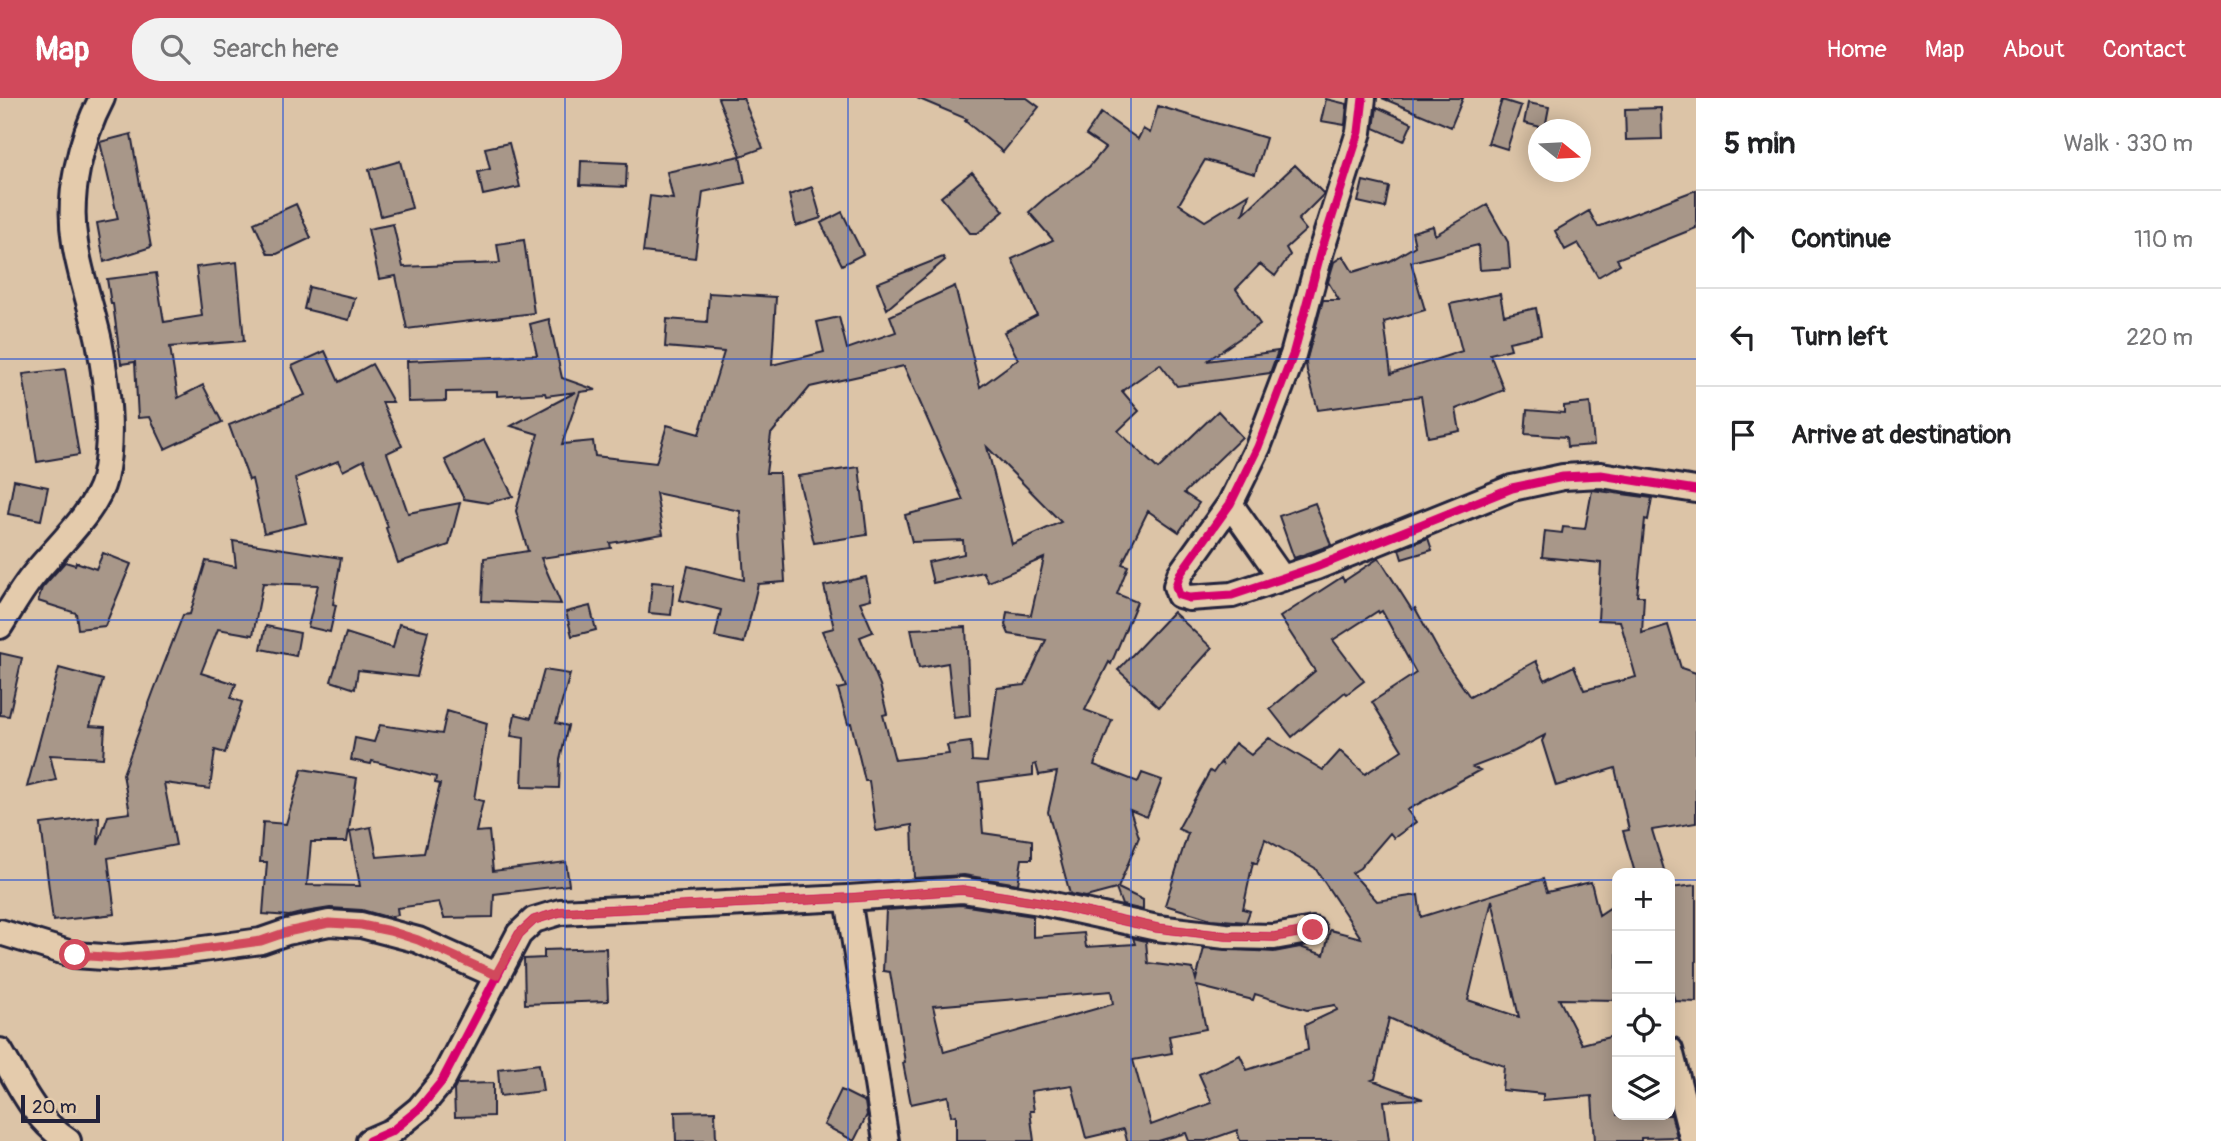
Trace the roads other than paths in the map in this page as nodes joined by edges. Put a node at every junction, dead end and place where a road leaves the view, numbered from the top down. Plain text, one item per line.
1 (102, 98) edge
2 (1363, 98) edge
3 (1696, 490) edge
4 (1230, 504) junction
5 (1282, 578) junction
6 (0, 626) edge
7 (848, 898) junction
8 (1313, 930) dead end
9 (0, 932) edge
10 (496, 975) junction
11 (0, 1051) edge
12 (1672, 1057) edge
13 (68, 1141) edge
14 (369, 1141) edge
15 (886, 1141) edge
16 (1693, 1141) edge

1 - 6 street
2 - 4 street
3 - 5 street
4 - 5 street
4 - 5 street
7 - 8 street
7 - 10 street
7 - 15 street
9 - 10 street
10 - 14 street
11 - 13 street
12 - 16 street

